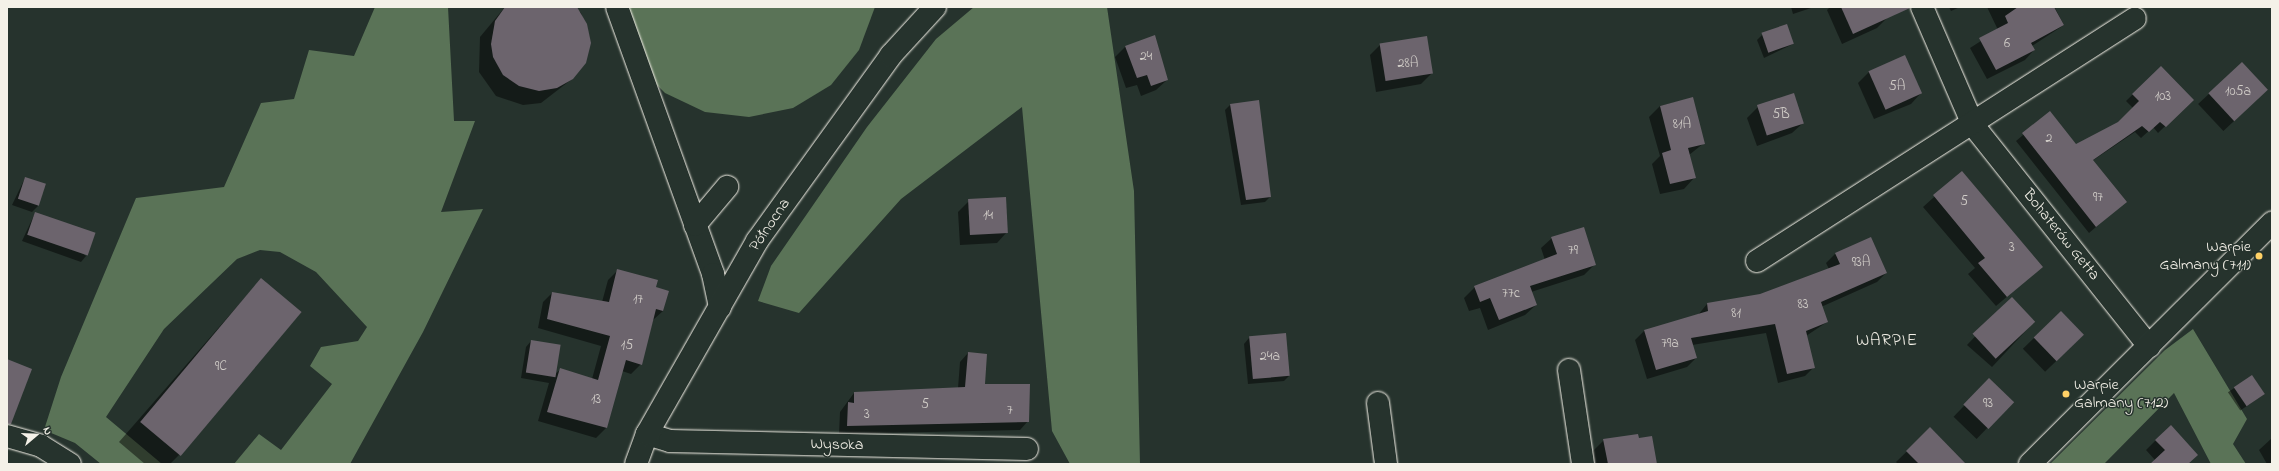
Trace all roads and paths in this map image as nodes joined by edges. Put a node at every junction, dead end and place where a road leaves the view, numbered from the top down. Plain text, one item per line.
1 (618, 7) edge
2 (935, 7) edge
3 (1922, 7) edge
4 (2135, 18) dead end
5 (1973, 125) junction
6 (727, 187) dead end
7 (2272, 223) edge
8 (695, 225) junction
9 (1757, 261) dead end
10 (720, 308) junction
11 (2149, 346) junction
12 (1569, 370) dead end
13 (1378, 403) dead end
14 (647, 434) junction
15 (7, 436) edge
16 (1027, 449) dead end
17 (70, 464) edge
18 (636, 464) edge
19 (1386, 464) edge
20 (1583, 464) edge
21 (2030, 464) edge

1 - 8 street
2 - 10 street, Północna
3 - 5 street, Bohaterów Getta
4 - 5 street
5 - 9 street
5 - 11 street, Bohaterów Getta
6 - 8 street
7 - 11 street
8 - 10 street
10 - 14 street, Północna
11 - 21 street
12 - 20 street
13 - 19 street
14 - 16 street, Wysoka
14 - 18 street, Północna
15 - 17 street

